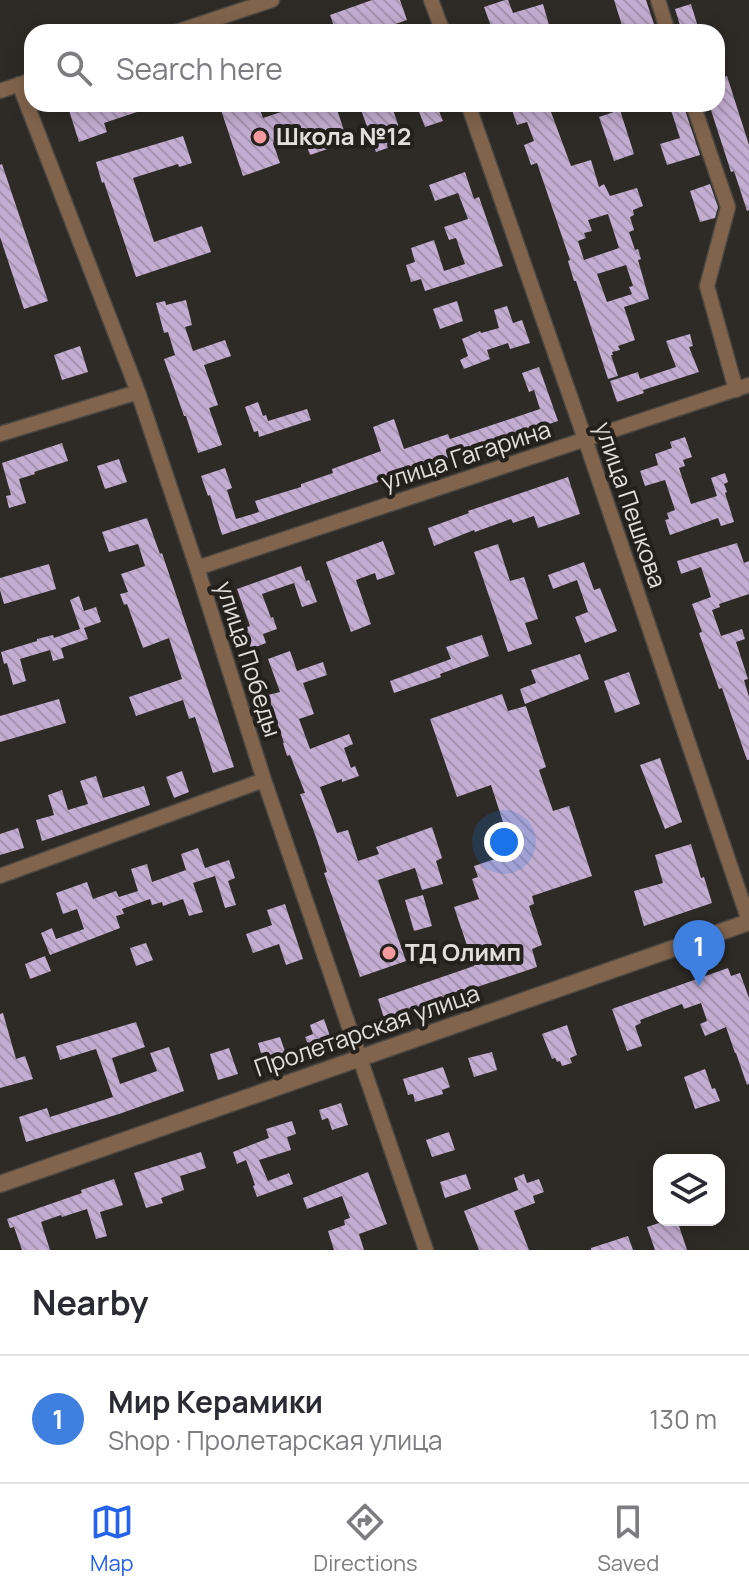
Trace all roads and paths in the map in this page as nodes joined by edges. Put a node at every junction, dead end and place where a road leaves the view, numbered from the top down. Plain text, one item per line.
1 (272, 0) edge
2 (431, 0) edge
3 (658, 0) edge
4 (200, 24) edge
5 (440, 24) edge
6 (666, 24) edge
7 (24, 82) edge
8 (0, 91) edge
9 (36, 112) edge
10 (471, 112) edge
11 (696, 112) edge
12 (743, 387) edge
13 (138, 392) junction
14 (0, 434) edge
15 (585, 439) junction
16 (197, 568) junction
17 (264, 780) junction
18 (0, 876) edge
19 (749, 921) edge
20 (360, 1059) junction
21 (0, 1184) edge
22 (426, 1250) edge

1 - 4 street
2 - 5 street
3 - 6 street
7 - 8 street
9 - 13 street, улица Победы
10 - 15 street, улица Пешкова
11 - 12 street
12 - 15 street, улица Гагарина
13 - 14 street
13 - 16 street, улица Победы
15 - 16 street, улица Гагарина
15 - 19 street, улица Пешкова
16 - 17 street, улица Победы
17 - 18 street
17 - 20 street, улица Победы
19 - 20 street, Пролетарская улица
20 - 21 street, Пролетарская улица
20 - 22 street, улица Победы

